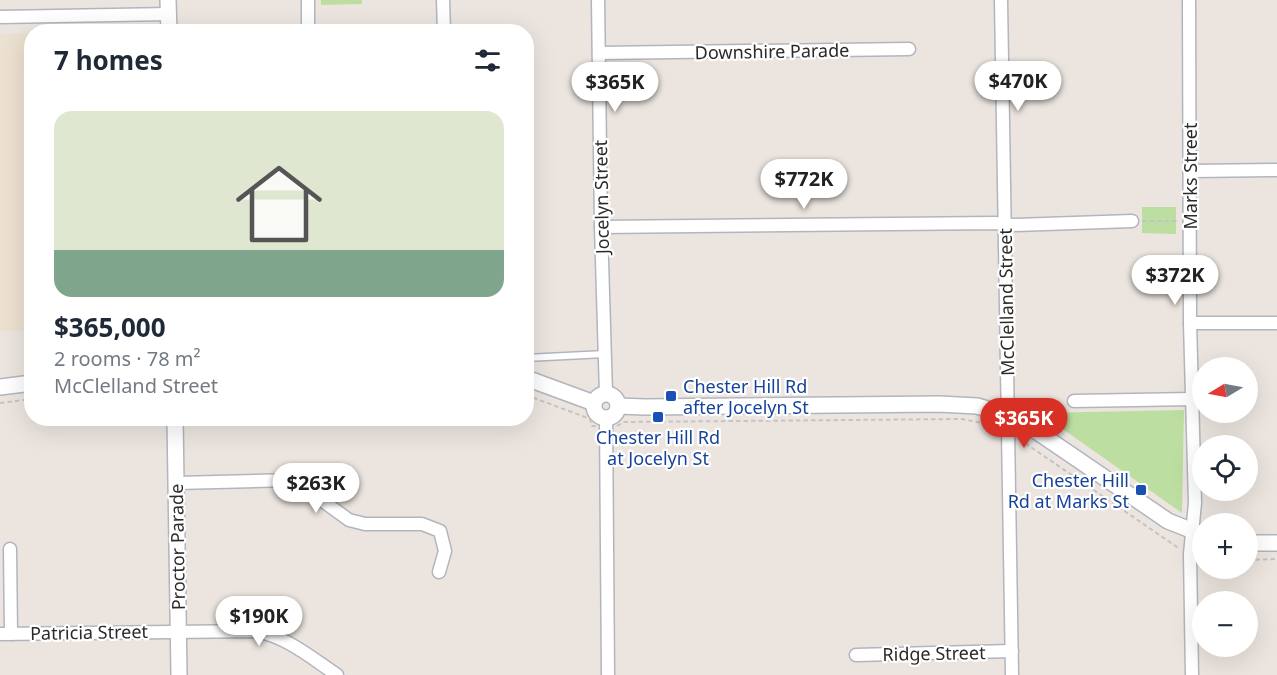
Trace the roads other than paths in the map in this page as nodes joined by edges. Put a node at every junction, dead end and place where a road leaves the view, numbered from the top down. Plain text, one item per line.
1 (308, 0) edge
2 (443, 0) edge
3 (598, 0) edge
4 (1001, 0) edge
5 (1189, 0) edge
6 (169, 7) edge
7 (0, 17) edge
8 (169, 24) edge
9 (308, 24) edge
10 (444, 24) edge
11 (909, 50) dead end
12 (599, 53) junction
13 (1277, 170) edge
14 (1191, 171) junction
15 (1132, 221) road end
16 (1005, 224) junction
17 (601, 227) junction
18 (1191, 323) junction
19 (1277, 323) edge
20 (605, 354) junction
21 (534, 358) edge
22 (1192, 361) edge
23 (534, 380) edge
24 (24, 384) edge
25 (0, 387) edge
26 (600, 398) junction
27 (1192, 399) edge
28 (1074, 401) dead end
29 (618, 406) junction
30 (1008, 415) junction
31 (606, 418) junction
32 (1193, 423) edge
33 (175, 426) edge
34 (177, 483) junction
35 (1196, 513) edge
36 (1192, 531) edge
37 (1258, 543) edge
38 (1277, 543) edge
39 (10, 549) dead end
40 (439, 572) dead end
41 (1195, 579) edge
42 (178, 631) junction
43 (5, 634) edge
44 (1012, 651) junction
45 (856, 655) dead end
46 (179, 675) edge
47 (337, 675) edge
48 (608, 675) edge
49 (1012, 675) edge
50 (1192, 675) edge

1 - 9 street
2 - 10 street
3 - 12 street, Jocelyn Street
4 - 16 street, McClelland Street
5 - 14 street, Marks Street
6 - 7 street
6 - 8 street
11 - 12 street, Downshire Parade
12 - 17 street, Jocelyn Street
13 - 14 street
14 - 18 street, Marks Street
15 - 16 street
16 - 17 street
16 - 30 street, McClelland Street
17 - 20 street, Jocelyn Street
18 - 19 street
18 - 22 street, Marks Street
20 - 21 lane
20 - 26 street, Jocelyn Street
23 - 26 street
24 - 25 street
26 - 29 street
26 - 31 street
27 - 28 street
29 - 30 street
29 - 31 street
30 - 36 street
30 - 44 street, McClelland Street
31 - 48 street
32 - 35 street, Marks Street
33 - 34 street, Proctor Parade
34 - 40 street
34 - 42 street, Proctor Parade
37 - 38 street
39 - 43 street
41 - 50 street, Marks Street
42 - 43 street, Patricia Street
42 - 46 street, Proctor Parade
42 - 47 street, Patricia Street
44 - 45 street, Ridge Street
44 - 49 street, McClelland Street

